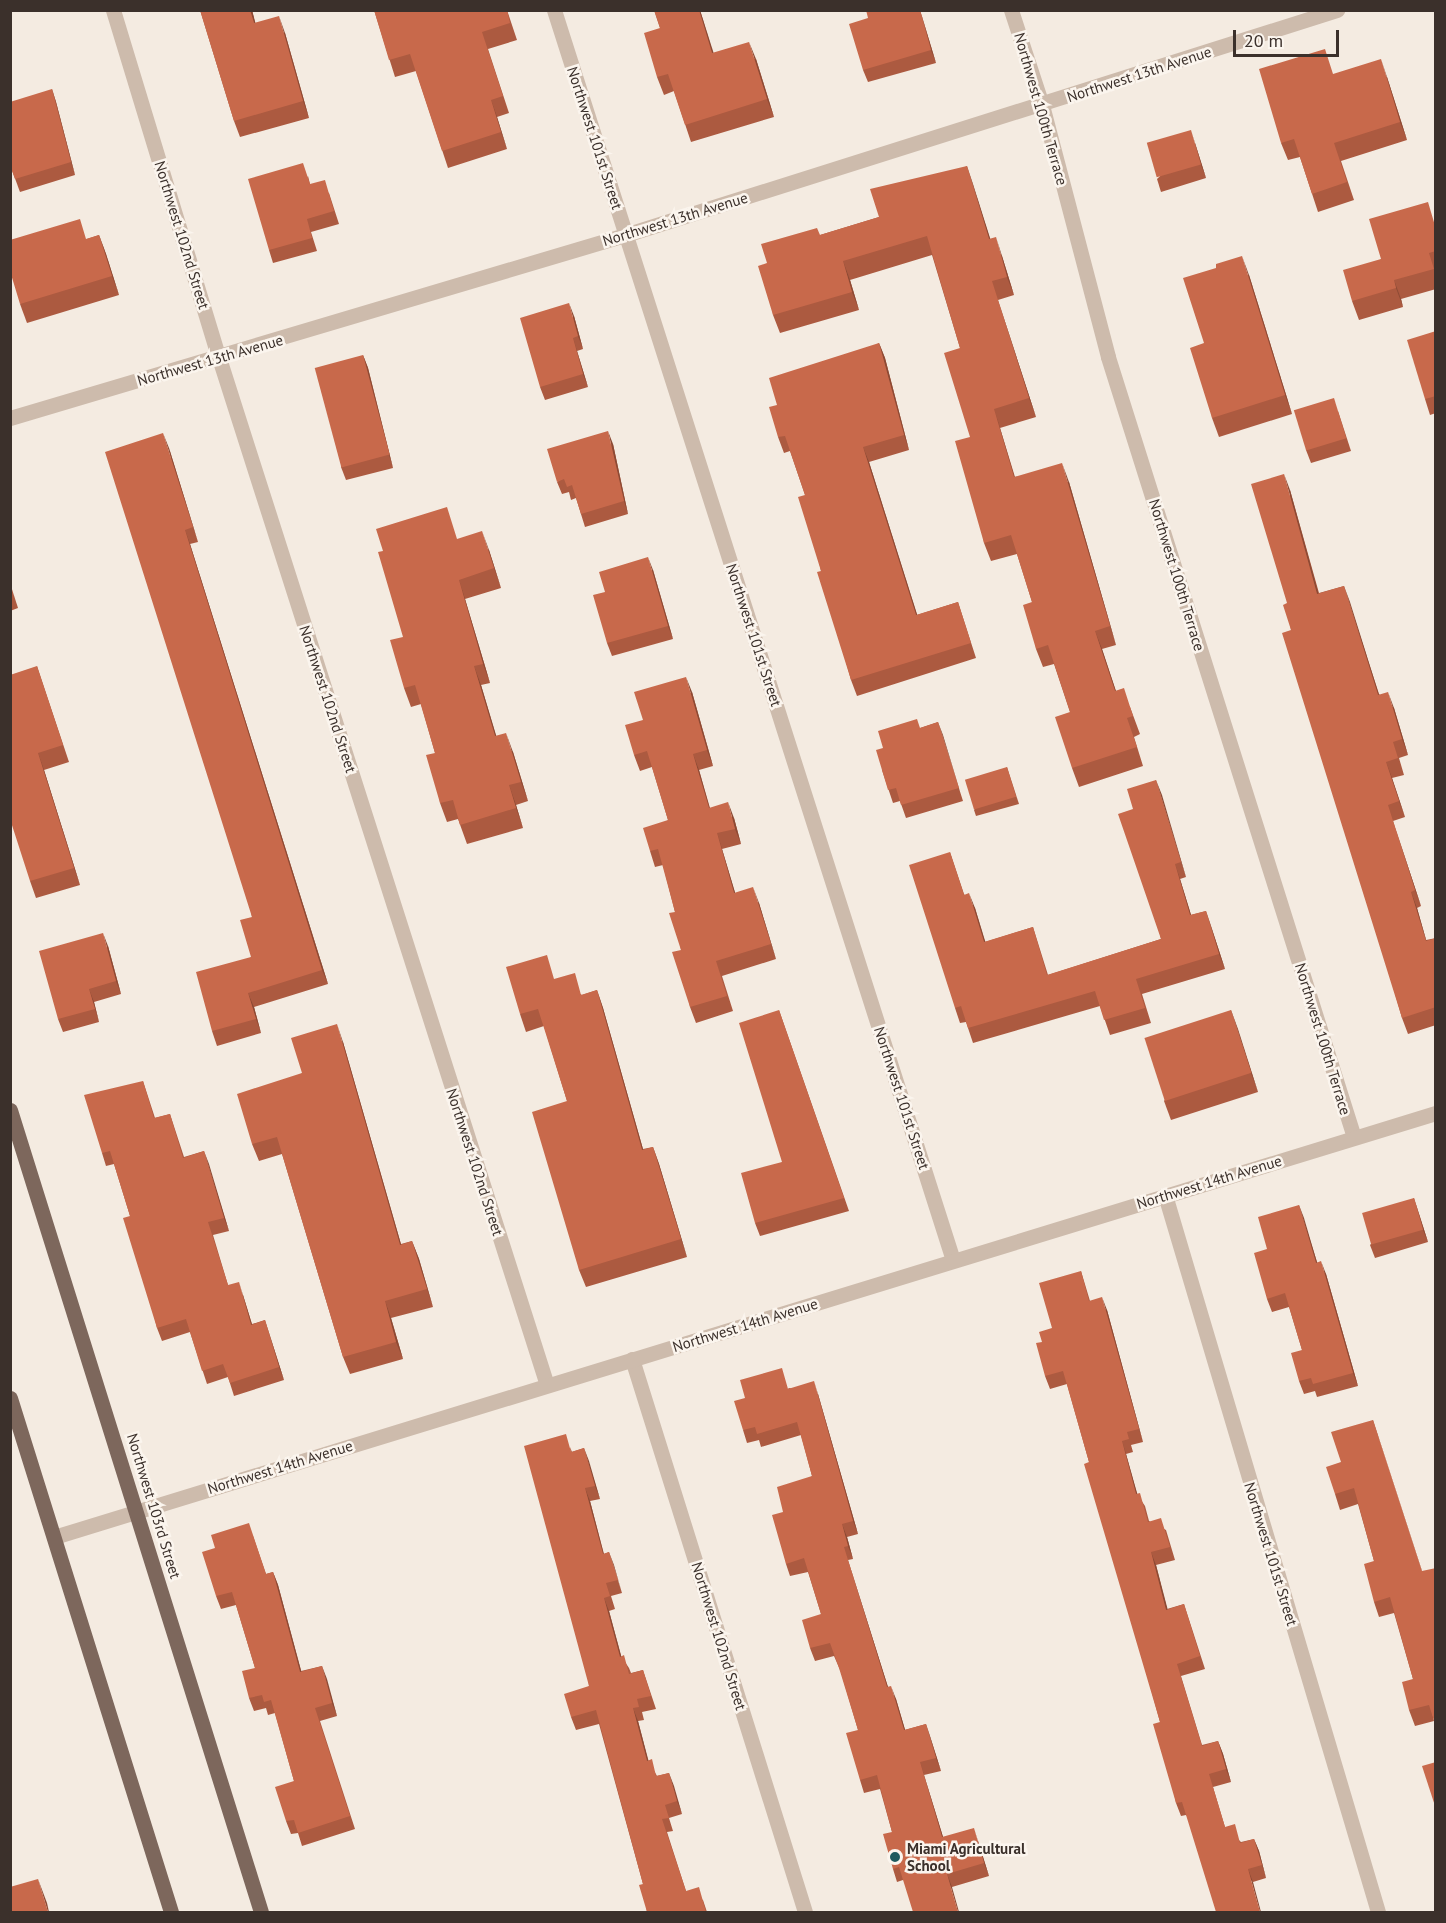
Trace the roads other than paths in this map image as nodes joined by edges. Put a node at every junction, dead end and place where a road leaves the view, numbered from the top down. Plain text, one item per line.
1 (113, 10) edge
2 (554, 10) edge
3 (1011, 10) edge
4 (1337, 10) edge
5 (1042, 105) junction
6 (626, 235) junction
7 (219, 358) junction
8 (10, 418) edge
9 (10, 1110) edge
10 (1436, 1113) edge
11 (1354, 1137) junction
12 (1165, 1195) junction
13 (953, 1260) junction
14 (632, 1359) junction
15 (547, 1385) junction
16 (10, 1398) edge
17 (137, 1511) junction
18 (54, 1537) junction
19 (171, 1912) edge
20 (261, 1912) edge
21 (805, 1912) edge
22 (1378, 1912) edge

1 - 7 street, Northwest 102nd Street
2 - 6 street, Northwest 101st Street
3 - 5 street, Northwest 100th Terrace
4 - 5 street, Northwest 13th Avenue
5 - 6 street, Northwest 13th Avenue
5 - 11 street, Northwest 100th Terrace
6 - 7 street, Northwest 13th Avenue
6 - 13 street, Northwest 101st Street
7 - 8 street, Northwest 13th Avenue
7 - 15 street, Northwest 102nd Street
9 - 17 main road, Northwest 103rd Street
10 - 11 street, Northwest 14th Avenue
11 - 12 street, Northwest 14th Avenue
12 - 13 street, Northwest 14th Avenue
12 - 22 street, Northwest 101st Street
13 - 14 street, Northwest 14th Avenue
14 - 15 street, Northwest 14th Avenue
14 - 21 street, Northwest 102nd Street
15 - 17 street, Northwest 14th Avenue
16 - 18 main road
17 - 18 street, Northwest 14th Avenue
17 - 20 main road, Northwest 103rd Street
18 - 19 main road

